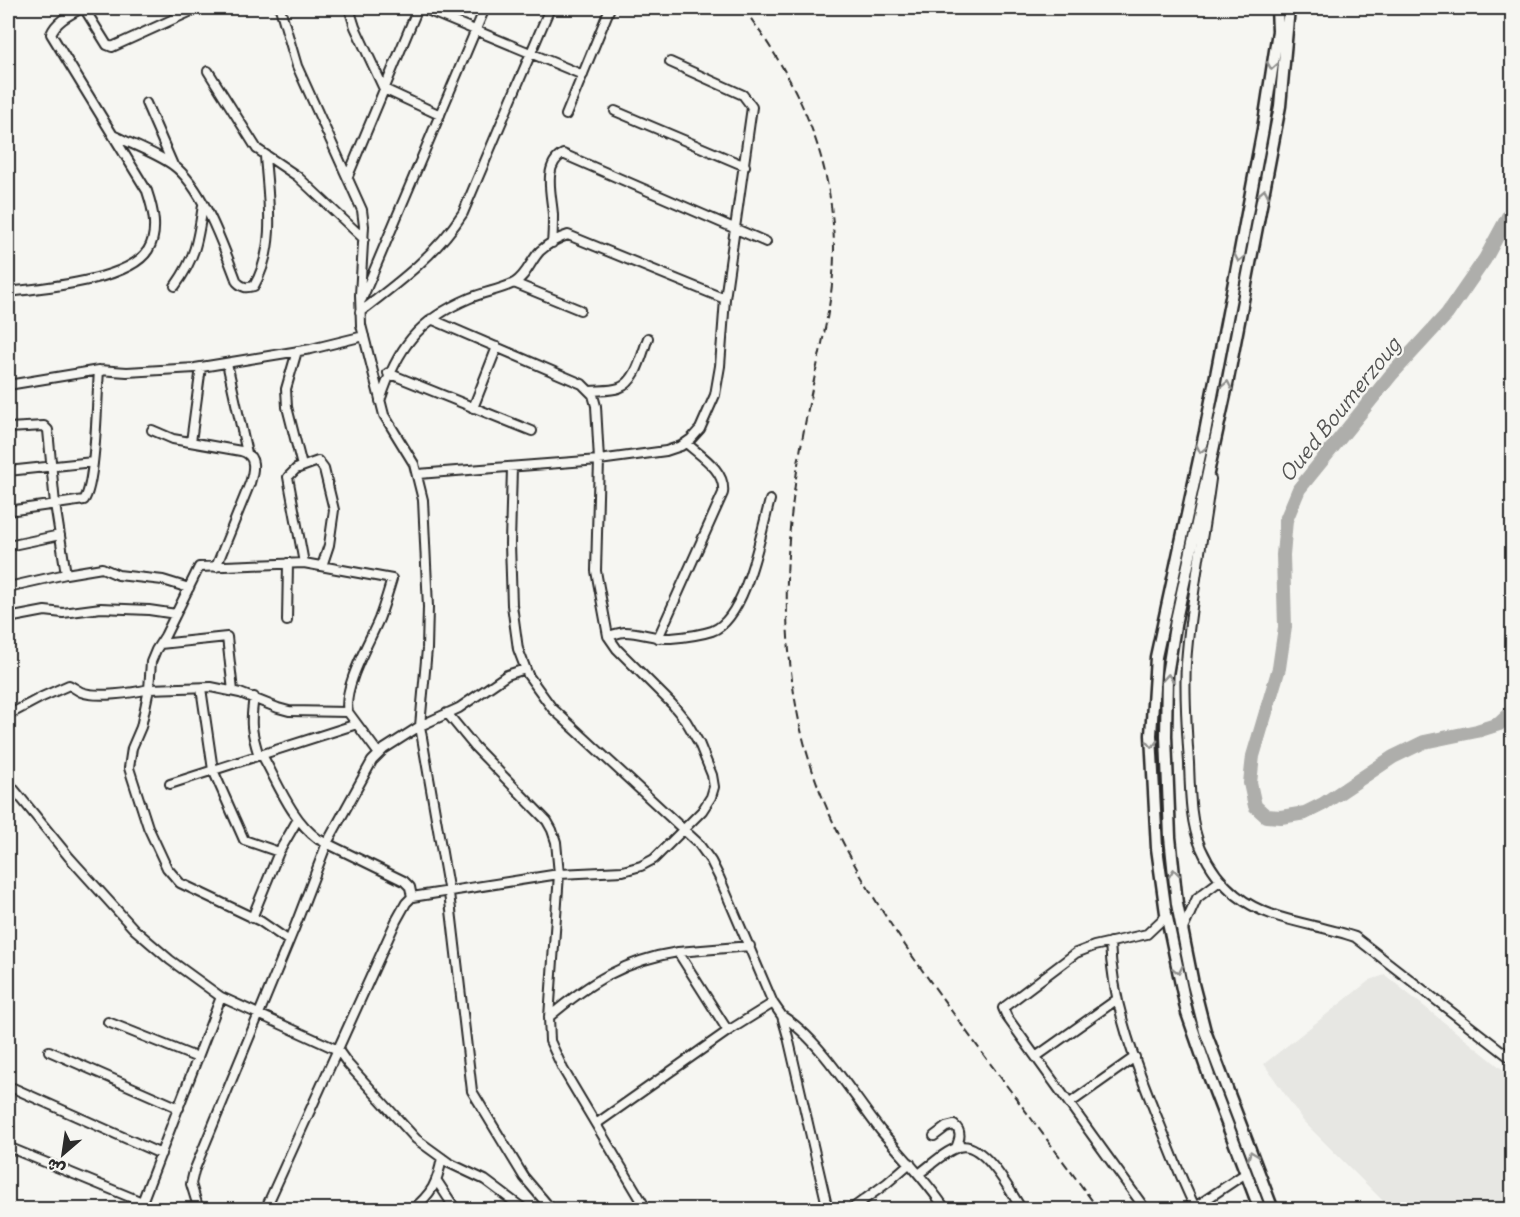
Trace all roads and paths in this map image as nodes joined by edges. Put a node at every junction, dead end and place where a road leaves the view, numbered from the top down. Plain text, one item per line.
1 (83, 8) edge
2 (198, 8) edge
3 (280, 8) edge
4 (349, 8) edge
5 (420, 8) edge
6 (485, 8) edge
7 (550, 8) edge
8 (610, 8) edge
9 (1277, 8) edge
10 (1289, 8) edge
11 (476, 30) junction
12 (531, 53) junction
13 (670, 62) dead end
14 (208, 71) dead end
15 (583, 75) junction
16 (384, 89) junction
17 (146, 103) dead end
18 (615, 111) dead end
19 (440, 115) junction
20 (566, 115) dead end
21 (114, 135) junction
22 (265, 156) junction
23 (173, 165) junction
24 (745, 166) junction
25 (348, 176) junction
26 (203, 204) junction
27 (736, 229) junction
28 (364, 239) junction
29 (766, 242) dead end
30 (552, 243) junction
31 (514, 283) junction
32 (175, 286) dead end
33 (8, 292) edge
34 (725, 299) junction
35 (360, 308) junction
36 (580, 310) dead end
37 (431, 320) junction
38 (364, 336) junction
39 (648, 338) dead end
40 (497, 347) junction
41 (297, 351) junction
42 (227, 363) junction
43 (201, 367) junction
44 (99, 370) junction
45 (388, 373) junction
46 (8, 385) edge
47 (590, 391) junction
48 (379, 402) junction
49 (473, 408) junction
50 (1219, 422) junction
51 (8, 428) edge
52 (152, 430) dead end
53 (532, 432) dead end
54 (190, 442) junction
55 (686, 443) junction
56 (247, 453) junction
57 (598, 460) junction
58 (93, 462) junction
59 (51, 466) junction
60 (302, 466) junction
61 (512, 467) junction
62 (8, 471) edge
63 (418, 474) junction
64 (770, 500) dead end
65 (55, 504) junction
66 (8, 511) edge
67 (60, 535) junction
68 (8, 546) edge
69 (288, 563) junction
70 (304, 563) junction
71 (322, 566) junction
72 (216, 567) junction
73 (66, 574) junction
74 (8, 586) edge
75 (189, 588) junction
76 (176, 614) junction
77 (8, 618) edge
78 (287, 621) dead end
79 (608, 636) junction
80 (658, 638) junction
81 (160, 644) junction
82 (525, 669) junction
83 (201, 688) junction
84 (149, 689) junction
85 (233, 691) junction
86 (254, 698) junction
87 (348, 712) junction
88 (447, 713) junction
89 (8, 715) edge
90 (357, 724) junction
91 (420, 726) junction
92 (378, 754) junction
93 (260, 755) junction
94 (213, 770) junction
95 (8, 782) edge
96 (170, 784) dead end
97 (298, 819) junction
98 (684, 829) junction
99 (327, 843) junction
100 (279, 852) junction
101 (559, 874) junction
102 (1221, 880) junction
103 (449, 893) junction
104 (412, 897) junction
105 (1166, 916) junction
106 (252, 918) junction
107 (1183, 931) junction
108 (289, 941) junction
109 (1110, 942) junction
110 (750, 946) junction
111 (678, 952) junction
112 (221, 997) junction
113 (1116, 1000) junction
114 (773, 1002) junction
115 (259, 1014) junction
116 (782, 1016) junction
117 (549, 1017) junction
118 (108, 1022) dead end
119 (728, 1031) junction
120 (338, 1050) junction
121 (49, 1051) dead end
122 (1037, 1056) junction
123 (1135, 1057) junction
124 (198, 1058) junction
125 (1512, 1059) edge
126 (13, 1088) dead end
127 (1070, 1103) junction
128 (179, 1108) junction
129 (596, 1124) junction
130 (934, 1136) dead end
131 (8, 1147) edge
132 (956, 1148) junction
133 (161, 1154) junction
134 (442, 1158) junction
135 (910, 1163) junction
136 (920, 1173) junction
137 (1246, 1173) junction
138 (437, 1181) junction
139 (140, 1206) edge
140 (1193, 1208) edge
141 (199, 1209) edge
142 (265, 1209) edge
143 (412, 1209) edge
144 (456, 1209) edge
145 (525, 1209) edge
146 (552, 1209) edge
147 (647, 1209) edge
148 (828, 1209) edge
149 (850, 1209) edge
150 (946, 1209) edge
151 (1023, 1209) edge
152 (1146, 1209) edge
153 (1260, 1209) edge
154 (1273, 1209) edge

1 - 2 street
1 - 21 street
3 - 25 street
4 - 16 street
5 - 11 street
5 - 16 street
6 - 11 street
7 - 12 street
8 - 15 street
9 -> 105 highway
50 -> 10 highway
11 - 12 street
11 - 19 street
12 - 15 street
12 - 35 street
13 - 24 street
14 - 22 street
15 - 20 street
16 - 19 street
16 - 25 street
17 - 23 street
18 - 24 street
19 - 35 street
21 - 23 street
21 - 33 street
22 - 26 street
22 - 28 street
23 - 26 street
24 - 27 street
25 - 28 street
26 - 32 street
27 - 29 street
27 - 30 street
27 - 34 street
28 - 35 street
30 - 31 street
30 - 34 street
31 - 36 street
31 - 37 street
34 - 55 street
35 - 38 street
37 - 40 street
37 - 45 street
38 - 41 street
38 - 48 street
39 - 47 street
40 - 47 street
40 - 49 street
41 - 42 street
41 - 60 street
42 - 43 street
42 - 56 street
43 - 44 street
43 - 54 street
44 - 46 street
44 - 58 street
45 - 48 street
45 - 49 street
47 - 57 street
48 - 63 street
49 - 53 street
50 - 102 street
107 -> 50 highway
51 - 59 street
52 - 54 street
54 - 56 street
55 - 57 street
55 - 80 street
56 - 72 street
57 - 61 street
57 - 79 street
58 - 59 street
58 - 65 street
59 - 62 street
59 - 65 street
60 - 70 street
60 - 71 street
61 - 63 street
61 - 82 street
63 - 91 street
64 - 80 street
65 - 66 street
65 - 67 street
67 - 68 street
67 - 73 street
69 - 70 street
69 - 72 street
69 - 78 street
70 - 71 street
71 - 87 street
72 - 75 street
73 - 74 street
73 - 75 street
75 - 76 street
76 - 77 street
76 - 81 street
79 - 80 street
79 - 98 street
81 - 84 street
81 - 85 street
82 - 88 street
82 - 98 street
83 - 84 street
83 - 85 street
83 - 94 street
84 - 89 street
84 - 106 street
85 - 86 street
86 - 87 street
86 - 93 street
87 - 90 street
88 - 91 street
88 - 101 street
90 - 92 street
90 - 93 street
91 - 92 street
91 - 103 street
92 - 99 street
93 - 94 street
93 - 97 street
94 - 96 street
94 - 100 street
95 - 112 street
97 - 99 street
97 - 100 street
98 - 101 street
98 - 110 street
99 - 104 street
99 - 108 street
100 - 106 street
101 - 103 street
101 - 117 street
102 - 107 street
102 - 125 street
103 - 104 street
103 - 146 street
104 - 120 street
105 - 109 street
105 -> 137 highway
106 - 108 street
154 -> 107 highway
108 - 115 street
109 - 113 street
109 - 122 street
110 - 111 street
110 - 114 street
111 - 117 street
111 - 119 street
112 - 115 street
112 - 124 street
113 - 122 street
113 - 123 street
114 - 116 street
114 - 119 street
115 - 120 street
115 - 141 street
116 - 135 street
116 - 148 street
117 - 129 street
118 - 124 street
119 - 129 street
120 - 134 street
120 - 142 street
121 - 128 street
122 - 127 street
123 - 127 street
123 - 140 street
124 - 128 street
126 - 133 street
127 - 152 street
128 - 133 street
129 - 147 street
130 - 132 street
131 - 139 street
132 - 136 street
132 - 151 street
133 - 139 street
134 - 138 street
134 - 145 street
135 - 136 street
135 - 149 street
136 - 150 street
137 - 140 street
137 - 153 highway
138 - 143 street
138 - 144 street

